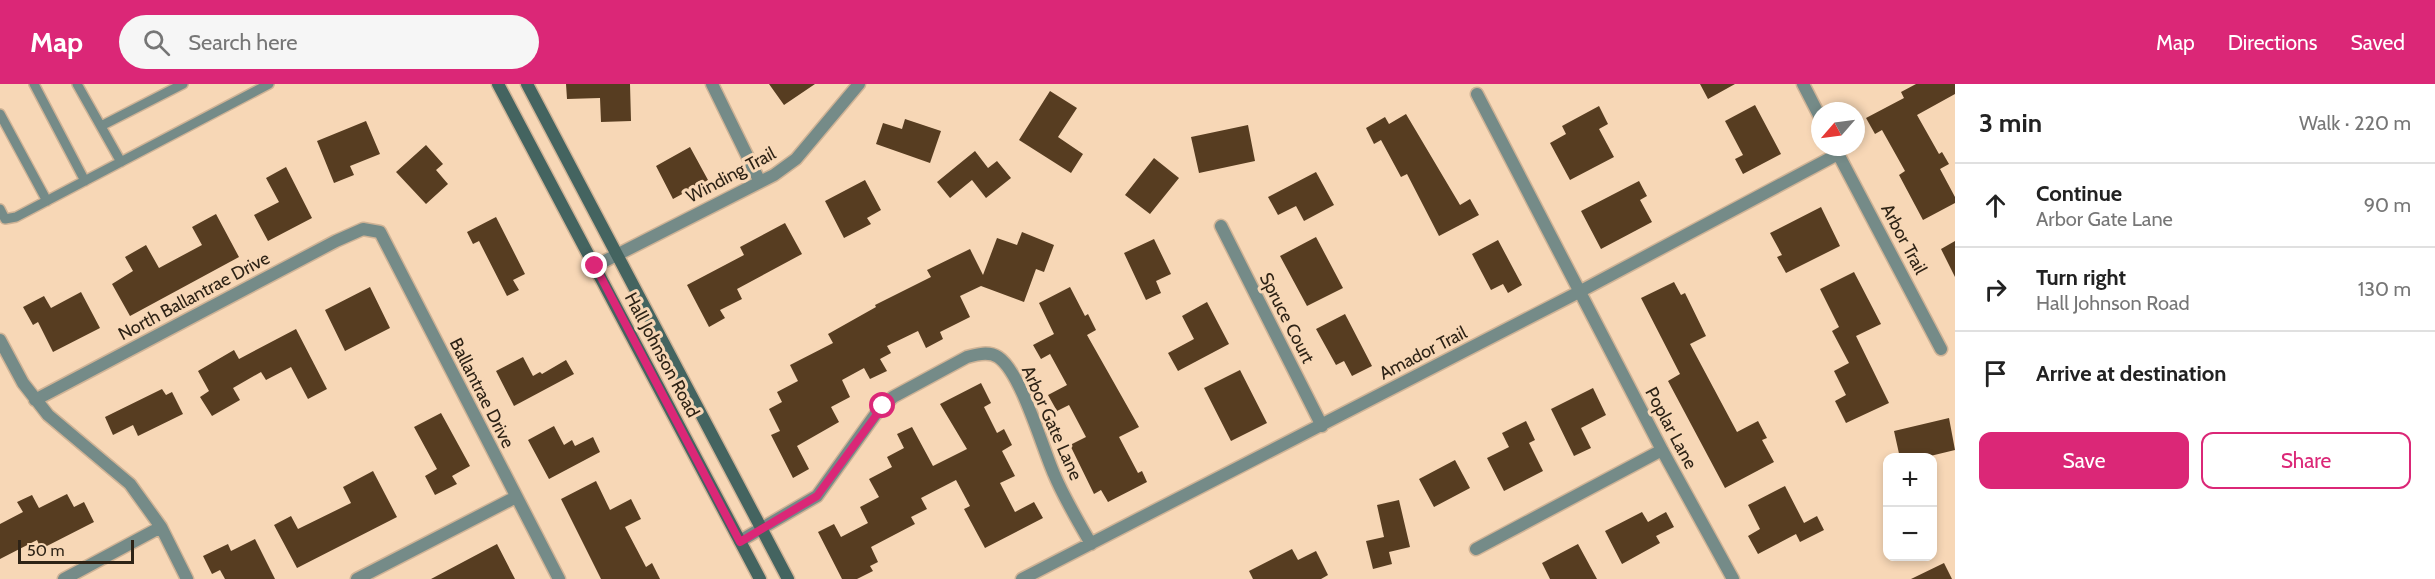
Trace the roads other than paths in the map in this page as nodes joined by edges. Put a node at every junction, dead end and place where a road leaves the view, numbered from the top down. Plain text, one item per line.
1 (34, 84) edge
2 (77, 84) edge
3 (183, 84) edge
4 (269, 84) edge
5 (498, 84) edge
6 (527, 84) edge
7 (712, 84) edge
8 (859, 84) edge
9 (1803, 84) edge
10 (1477, 94) dead end
11 (1812, 102) edge
12 (0, 114) edge
13 (101, 126) junction
14 (1825, 156) edge
15 (1839, 156) edge
16 (121, 162) junction
17 (85, 181) junction
18 (760, 182) junction
19 (47, 201) junction
20 (0, 209) edge
21 (1221, 226) dead end
22 (371, 229) joint
23 (618, 253) junction
24 (595, 266) junction
25 (1579, 292) junction
26 (0, 340) edge
27 (1941, 349) dead end
28 (35, 400) junction
29 (1322, 426) junction
30 (1662, 450) junction
31 (516, 497) junction
32 (161, 527) junction
33 (762, 529) junction
34 (740, 542) junction
35 (1091, 544) junction
36 (1476, 549) dead end
37 (1027, 578) edge
38 (64, 579) edge
39 (187, 579) edge
40 (357, 579) edge
41 (559, 579) edge
42 (760, 579) edge
43 (788, 579) edge
44 (1733, 579) edge

1 - 17 lane
2 - 13 lane
3 - 13 lane
4 - 16 lane
5 - 24 main road, Hall Johnson Road
6 - 23 main road, Hall Johnson Road
7 - 18 street
8 - 18 street, Winding Trail
9 - 11 street
10 - 25 street, Poplar Lane
12 - 19 lane
13 - 16 lane
14 - 25 street, Amador Trail
15 - 27 street, Arbor Trail
16 - 17 lane
17 - 19 lane
18 - 23 street, Winding Trail
19 - 20 lane
21 - 29 street, Spruce Court
22 - 28 street, North Ballantrae Drive
22 - 31 street, Ballantrae Drive
23 - 24 street, Winding Trail
23 - 33 main road, Hall Johnson Road
24 - 34 main road, Hall Johnson Road
25 - 29 street, Amador Trail
25 - 30 street, Poplar Lane
26 - 28 street
28 - 32 street
29 - 35 street, Amador Trail
30 - 36 street
30 - 44 street, Poplar Lane
31 - 40 street
31 - 41 street, Ballantrae Drive
32 - 38 street
32 - 39 street
33 - 34 street, Arbor Gate Lane
33 - 35 street, Arbor Gate Lane
33 - 43 main road, Hall Johnson Road
34 - 42 main road, Hall Johnson Road
35 - 37 street, Amador Trail

